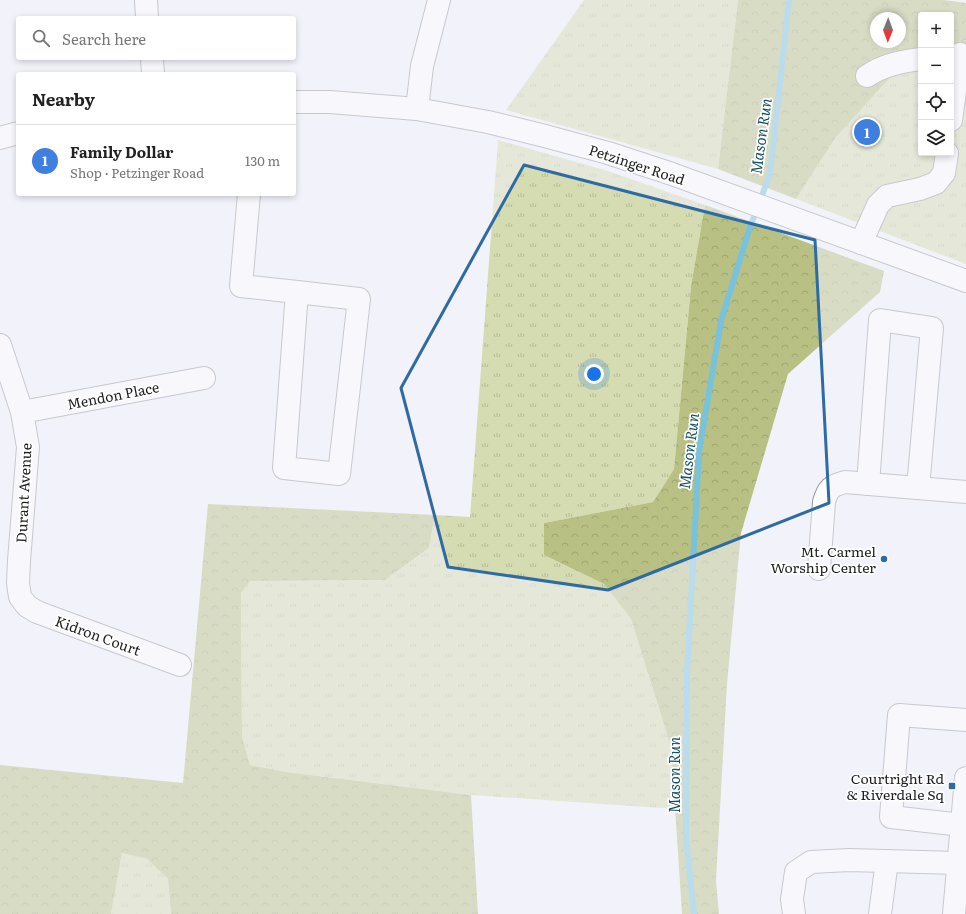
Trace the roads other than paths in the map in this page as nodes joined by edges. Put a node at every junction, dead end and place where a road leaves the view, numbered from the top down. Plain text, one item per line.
1 (146, 0) edge
2 (439, 0) edge
3 (148, 16) edge
4 (961, 54) edge
5 (918, 59) edge
6 (152, 60) edge
7 (153, 72) edge
8 (867, 76) dead end
9 (954, 100) edge
10 (296, 102) edge
11 (417, 110) junction
12 (16, 134) edge
13 (0, 138) edge
14 (947, 156) edge
15 (249, 196) edge
16 (861, 243) junction
17 (966, 281) edge
18 (298, 292) junction
19 (0, 345) edge
20 (204, 378) dead end
21 (22, 412) junction
22 (868, 484) junction
23 (918, 488) junction
24 (966, 492) edge
25 (819, 569) dead end
26 (20, 597) joint
27 (180, 665) dead end
28 (966, 720) edge
29 (966, 786) edge
30 (962, 825) junction
31 (887, 861) junction
32 (958, 863) junction
33 (794, 914) edge
34 (880, 914) edge
35 (954, 914) edge

1 - 3 street
2 - 11 street
4 - 9 street
5 - 8 street
6 - 7 street
10 - 11 street, Petzinger Road
11 - 16 street, Petzinger Road
12 - 13 street
14 - 16 street
15 - 18 street
16 - 17 street, Petzinger Road
18 - 18 street
19 - 21 street, Durant Avenue
20 - 21 street, Mendon Place
21 - 26 street, Durant Avenue
22 - 23 street
22 - 23 street
22 - 25 street
23 - 24 street
26 - 27 street, Kidron Court
28 - 30 street
29 - 30 street
30 - 32 street
31 - 32 street
31 - 33 street
31 - 34 street
32 - 35 street

